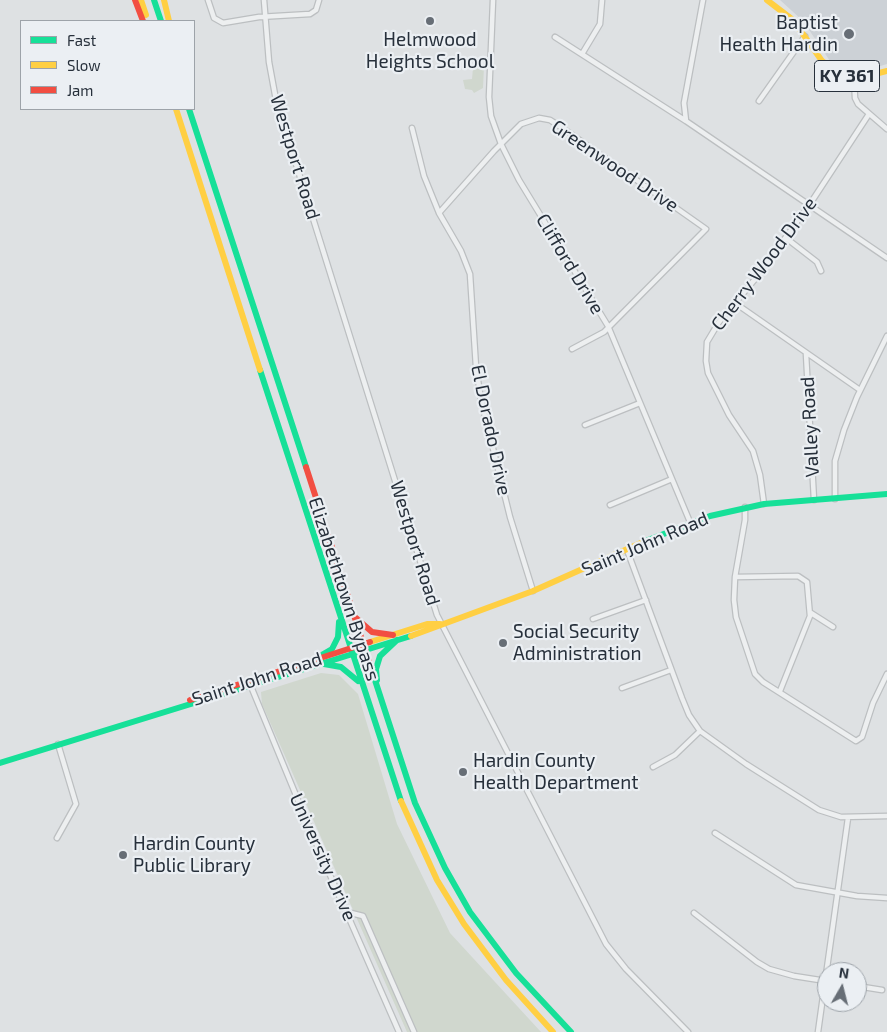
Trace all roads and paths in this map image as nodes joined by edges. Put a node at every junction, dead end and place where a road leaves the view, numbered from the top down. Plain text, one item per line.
1 (135, 0) edge
2 (141, 0) edge
3 (154, 0) edge
4 (164, 0) edge
5 (208, 0) edge
6 (264, 0) edge
7 (319, 0) edge
8 (493, 0) edge
9 (602, 0) edge
10 (703, 0) edge
11 (767, 0) edge
12 (264, 16) junction
13 (143, 20) edge
14 (148, 20) edge
15 (161, 20) edge
16 (169, 20) edge
17 (805, 36) junction
18 (555, 37) dead end
19 (582, 54) junction
20 (887, 71) edge
21 (854, 78) junction
22 (760, 101) dead end
23 (176, 110) edge
24 (189, 110) edge
25 (870, 114) junction
26 (686, 121) junction
27 (412, 128) dead end
28 (887, 129) edge
29 (501, 144) junction
30 (810, 204) junction
31 (440, 213) junction
32 (786, 238) junction
33 (887, 258) edge
34 (821, 270) dead end
35 (734, 303) junction
36 (608, 326) junction
37 (887, 336) edge
38 (572, 349) dead end
39 (806, 354) junction
40 (860, 390) junction
41 (640, 403) junction
42 (585, 425) dead end
43 (672, 479) junction
44 (887, 494) edge
45 (835, 498) junction
46 (814, 500) junction
47 (610, 504) dead end
48 (764, 504) junction
49 (746, 507) junction
50 (690, 522) junction
51 (627, 550) junction
52 (734, 577) junction
53 (532, 591) junction
54 (646, 600) junction
55 (350, 606) junction
56 (338, 610) junction
57 (810, 614) junction
58 (593, 619) dead end
59 (441, 624) junction
60 (833, 627) dead end
61 (395, 638) junction
62 (363, 648) junction
63 (351, 652) junction
64 (313, 660) junction
65 (324, 664) junction
66 (671, 670) junction
67 (887, 674) edge
68 (249, 683) junction
69 (622, 688) dead end
70 (881, 690) junction
71 (780, 691) junction
72 (887, 692) edge
73 (380, 700) junction
74 (368, 703) junction
75 (700, 731) junction
76 (58, 744) junction
77 (0, 763) edge
78 (653, 767) dead end
79 (887, 816) edge
80 (848, 818) junction
81 (715, 832) dead end
82 (57, 838) dead end
83 (838, 892) junction
84 (887, 898) edge
85 (346, 912) junction
86 (694, 914) dead end
87 (829, 962) edge
88 (817, 980) edge
89 (867, 988) edge
90 (882, 990) dead end
91 (821, 1012) edge
92 (399, 1032) edge
93 (414, 1032) edge
94 (553, 1032) edge
95 (571, 1032) edge
96 (688, 1032) edge
97 (818, 1032) edge

1 - 13 main road
2 - 14 main road
3 - 15 main road
4 - 16 main road
5 - 12 street
6 - 12 street, Westport Road
7 - 12 street
8 - 29 street, Clifford Drive
9 - 19 street
10 - 26 street
11 - 17 main road, KY 361
12 - 59 street, Westport Road
17 - 21 main road, KY 361
17 - 22 street
18 - 19 street
19 - 26 street
20 - 21 main road, KY 361
21 - 25 street
23 - 56 main road, Elizabethtown Bypass
24 - 55 main road, Elizabethtown Bypass
25 - 28 street
25 - 30 street, Cherry Wood Drive
26 - 30 street
27 - 31 street, El Dorado Drive
29 - 31 street, Greenwood Drive
29 - 36 street, Clifford Drive
29 - 36 street, Greenwood Drive
30 - 32 street, Cherry Wood Drive
30 - 33 street
31 - 53 street, El Dorado Drive
32 - 34 street
32 - 35 street, Cherry Wood Drive
35 - 39 street
35 - 48 street, Cherry Wood Drive
36 - 38 street
36 - 41 street, Clifford Drive
37 - 40 street
39 - 40 street
39 - 46 street, Valley Road
40 - 45 street
41 - 42 street
41 - 43 street, Clifford Drive
43 - 47 street
43 - 50 street, Clifford Drive
44 - 45 main road, Saint John Road
45 - 46 main road, Saint John Road
46 - 48 main road, Saint John Road
48 - 49 main road, Saint John Road
49 - 50 main road, Saint John Road
49 - 52 street
50 - 51 main road, Saint John Road
51 - 53 main road, Saint John Road
51 - 54 street
52 - 57 street
52 - 71 street
53 - 59 main road, Saint John Road
54 - 58 street
54 - 66 street
55 - 61 main road
55 - 62 main road, Elizabethtown Bypass
56 - 63 main road, Elizabethtown Bypass
56 - 64 main road
57 - 60 street
57 - 71 street
59 - 61 main road, Saint John Road
59 - 96 street, Westport Road
61 - 62 main road, Saint John Road
61 - 73 main road
62 - 63 main road, Saint John Road
62 - 73 main road, Elizabethtown Bypass
63 - 64 main road, Saint John Road
63 - 65 main road, Saint John Road
63 - 74 main road, Elizabethtown Bypass
64 - 68 main road, Saint John Road
65 - 68 main road, Saint John Road
65 - 74 main road
66 - 69 street
66 - 75 street
67 - 70 street
68 - 76 main road, Saint John Road
68 - 85 street, University Drive
70 - 71 street
70 - 72 street
73 - 95 main road, Elizabethtown Bypass
74 - 94 main road, Elizabethtown Bypass
75 - 78 street
75 - 80 street
76 - 77 main road, Saint John Road
76 - 82 street
79 - 80 street
80 - 83 street
81 - 83 street
83 - 84 street
83 - 87 street
85 - 92 street, University Drive
85 - 93 street
86 - 88 street
89 - 90 street
91 - 97 street

